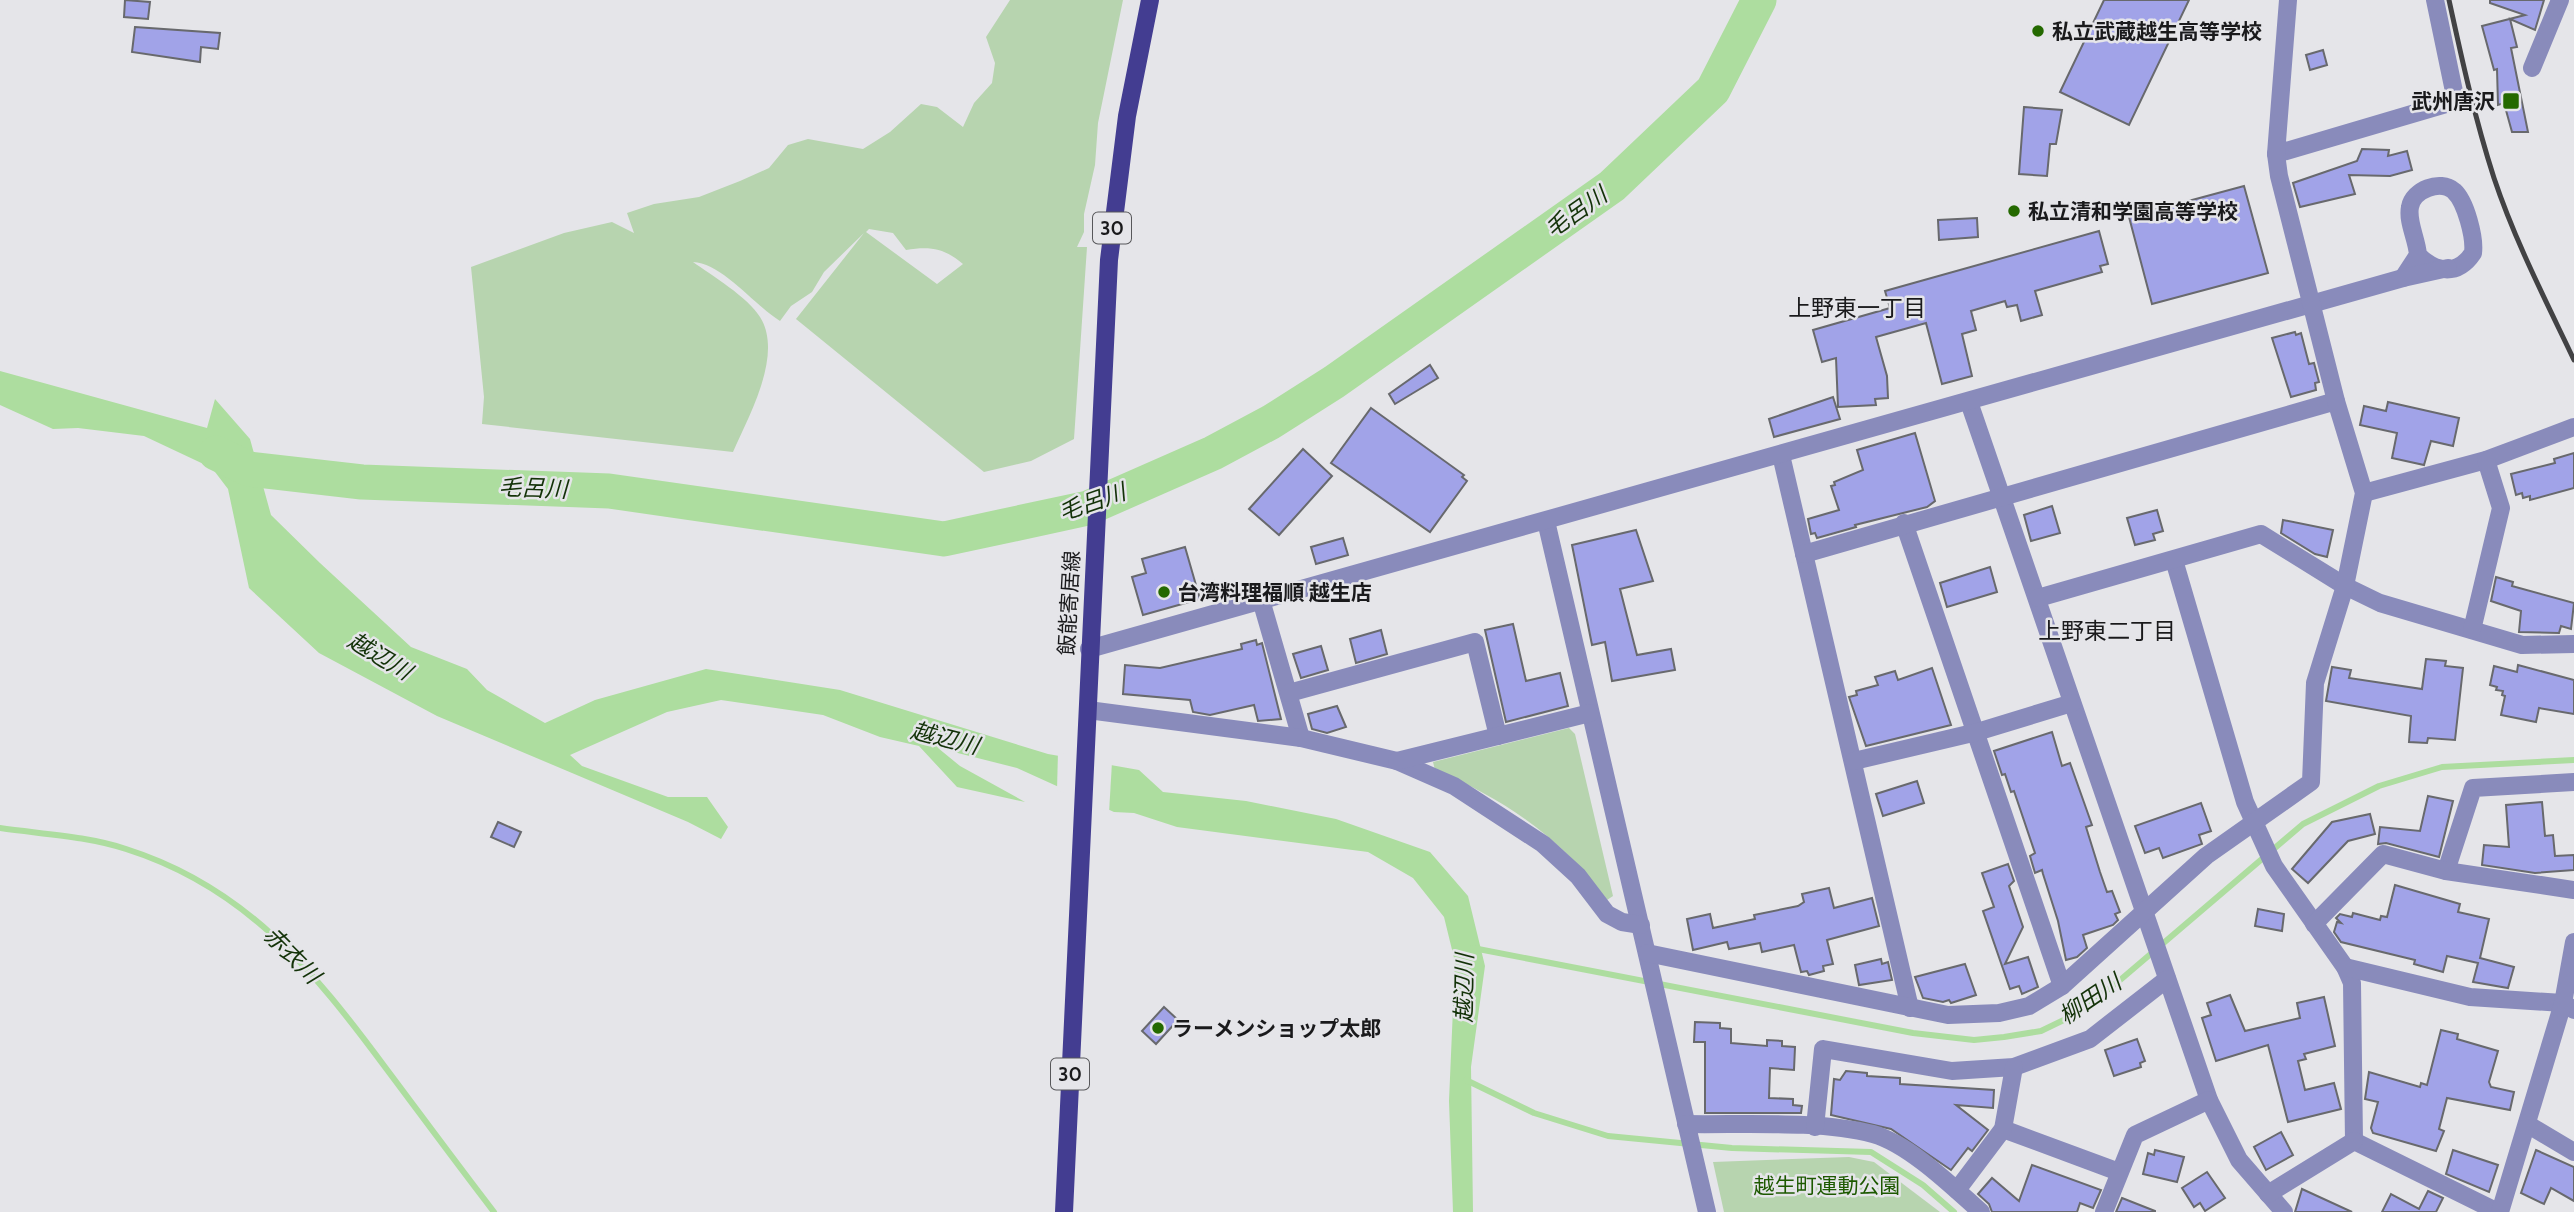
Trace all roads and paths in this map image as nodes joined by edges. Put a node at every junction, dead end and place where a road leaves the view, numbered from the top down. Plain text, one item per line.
1 (1150, 0) edge
2 (2288, 0) edge
3 (2435, 0) edge
4 (2560, 0) edge
5 (2532, 68) dead end
6 (2276, 154) junction
7 (2418, 255) junction
8 (2448, 268) junction
9 (2403, 278) junction
10 (2311, 304) junction
11 (2336, 401) junction
12 (1969, 402) junction
13 (2574, 428) edge
14 (1781, 455) junction
15 (2486, 460) junction
16 (2364, 493) junction
17 (2002, 495) junction
18 (1546, 521) junction
19 (1904, 523) junction
20 (1804, 554) junction
21 (2174, 560) junction
22 (2345, 586) junction
23 (2038, 598) junction
24 (1261, 600) junction
25 (2472, 630) junction
26 (2574, 644) edge
27 (1090, 649) junction
28 (1289, 693) junction
29 (2072, 703) junction
30 (1088, 710) junction
31 (1590, 713) junction
32 (1977, 732) junction
33 (1498, 736) junction
34 (1301, 738) junction
35 (1397, 761) junction
36 (1854, 761) junction
37 (2574, 782) edge
38 (2254, 821) junction
39 (2446, 871) junction
40 (2574, 890) edge
41 (2148, 919) junction
42 (2314, 924) junction
43 (1641, 925) junction
44 (2574, 942) edge
45 (1648, 958) junction
46 (2345, 967) junction
47 (2164, 971) junction
48 (2062, 986) junction
49 (2568, 1006) edge
50 (1910, 1008) junction
51 (2014, 1067) junction
52 (2209, 1100) junction
53 (2527, 1124) junction
54 (1686, 1127) junction
55 (1815, 1127) junction
56 (2003, 1129) junction
57 (2354, 1141) junction
58 (2574, 1152) edge
59 (2119, 1172) junction
60 (1957, 1190) junction
61 (2268, 1194) junction
62 (1064, 1212) edge
63 (1707, 1212) edge
64 (1981, 1212) edge
65 (2104, 1212) edge
66 (2284, 1212) edge
67 (2499, 1212) edge

1 - 27 main road, 飯能寄居線 / 30
2 - 6 street
3 - 6 street
4 - 5 street
6 - 10 street
7 - 8 street
7 - 8 street
7 - 9 street
8 - 9 street
9 - 10 street
10 - 11 street
10 - 12 street
11 - 16 street
11 - 17 street
12 - 14 street
12 - 17 street
13 - 15 street
14 - 18 street
14 - 20 street
15 - 16 street
15 - 25 street
16 - 22 street
17 - 19 street
17 - 23 street
18 - 24 street
18 - 31 street
19 - 20 street
19 - 32 street
20 - 36 street
21 - 22 street
21 - 23 street
21 - 38 street
22 - 25 street
22 - 38 street
23 - 29 street
24 - 27 street
24 - 28 street
25 - 26 street
27 - 30 main road, 飯能寄居線 / 30
28 - 33 street
28 - 34 street
29 - 32 street
29 - 41 street
30 - 34 street
30 - 62 main road, 飯能寄居線 / 30
31 - 33 street
31 - 43 street
32 - 36 street
32 - 48 street
33 - 35 street
34 - 35 street
35 - 43 street
36 - 50 street
37 - 39 street
38 - 41 street
38 - 42 street
39 - 40 street
39 - 42 street
41 - 47 street
41 - 48 street
42 - 46 street
43 - 45 street
44 - 49 street
45 - 50 street
45 - 54 street
46 - 49 street
46 - 57 street
47 - 51 street
47 - 52 street
48 - 50 street
49 - 53 street
51 - 55 street
51 - 56 street
52 - 59 street
52 - 61 street
53 - 58 street
53 - 67 street
54 - 55 street
54 - 63 street
55 - 60 street
56 - 59 street
56 - 60 street
57 - 61 street
57 - 67 street
59 - 65 street
60 - 64 street
61 - 66 street

